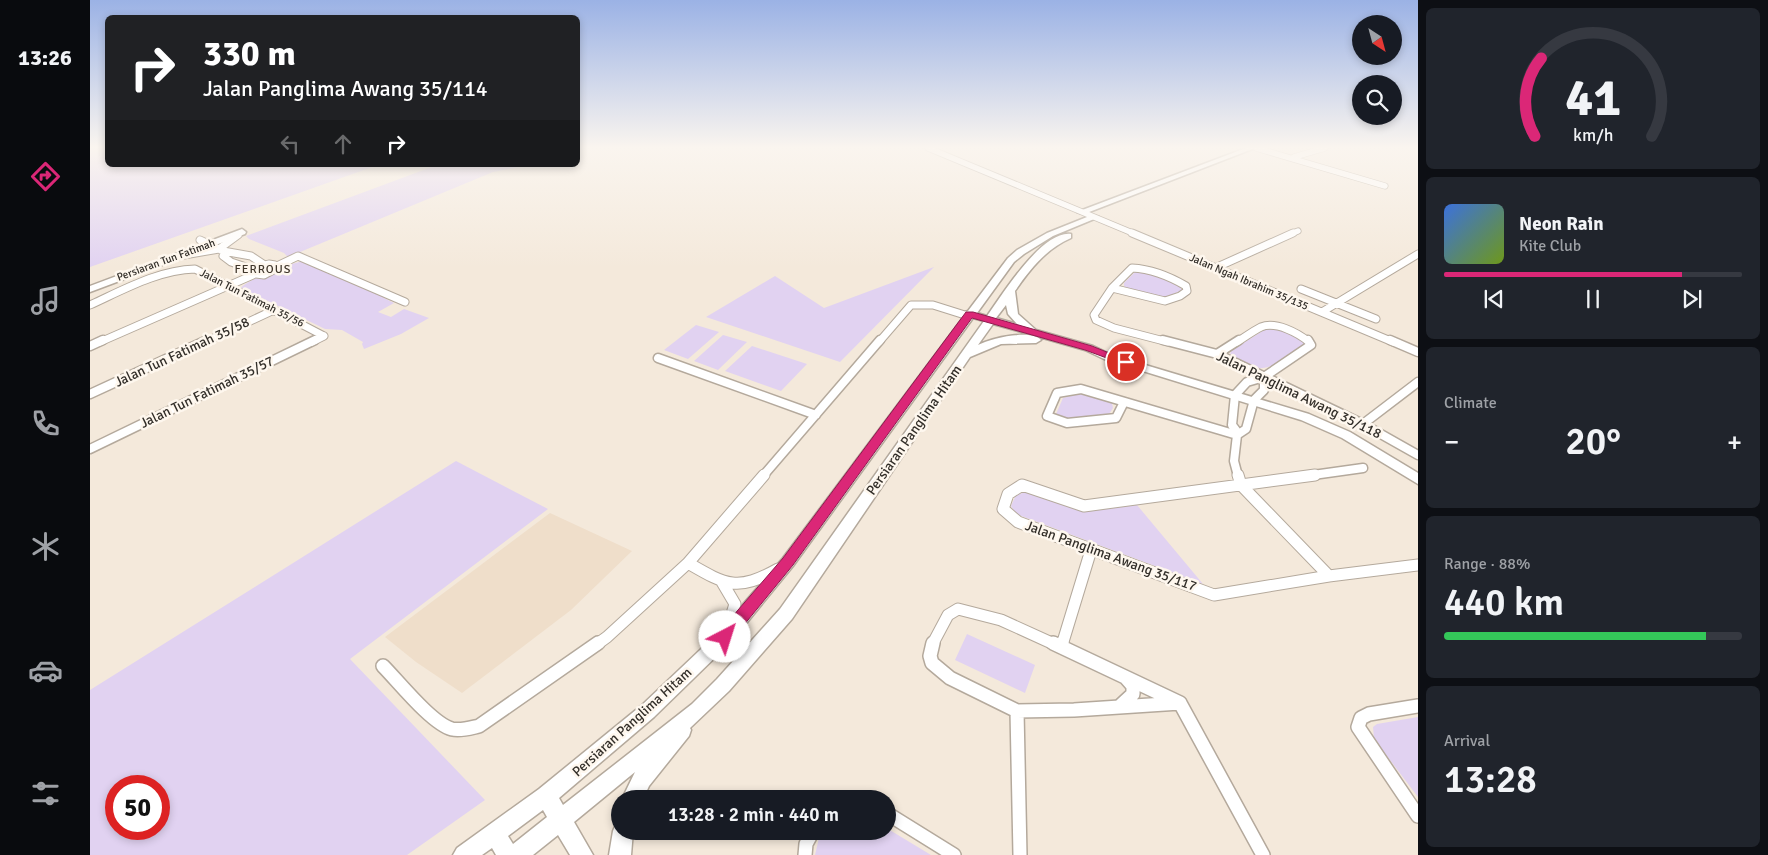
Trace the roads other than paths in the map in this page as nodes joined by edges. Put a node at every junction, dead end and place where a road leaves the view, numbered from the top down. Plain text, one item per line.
1 (1023, 188) edge
2 (1146, 188) edge
3 (1081, 212) junction
4 (1100, 220) junction
5 (238, 230) joint
6 (1298, 231) dead end
7 (205, 242) junction
8 (222, 251) junction
9 (1418, 254) edge
10 (298, 256) joint
11 (174, 257) junction
12 (264, 264) junction
13 (277, 266) junction
14 (1215, 268) junction
15 (253, 272) junction
16 (90, 281) edge
17 (229, 286) junction
18 (1112, 288) junction
19 (90, 289) edge
20 (1011, 289) junction
21 (1301, 289) dead end
22 (405, 302) dead end
23 (1337, 303) junction
24 (90, 305) edge
25 (274, 310) junction
26 (1322, 312) junction
27 (968, 316) junction
28 (1376, 319) dead end
29 (988, 322) junction
30 (324, 336) joint
31 (1041, 338) junction
32 (90, 346) edge
33 (1418, 352) edge
34 (1217, 354) junction
35 (658, 358) dead end
36 (963, 359) junction
37 (1264, 377) junction
38 (1418, 382) edge
39 (90, 394) edge
40 (1235, 395) junction
41 (1254, 400) junction
42 (1124, 402) junction
43 (816, 415) junction
44 (1363, 424) junction
45 (1237, 434) junction
46 (90, 449) edge
47 (1418, 455) edge
48 (1363, 468) dead end
49 (1418, 479) edge
50 (1242, 486) junction
51 (1091, 550) junction
52 (788, 562) junction
53 (688, 563) junction
54 (1418, 565) edge
55 (1329, 576) junction
56 (722, 582) junction
57 (725, 637) junction
58 (1061, 647) junction
59 (383, 666) dead end
60 (1120, 673) junction
61 (1180, 703) junction
62 (1119, 706) junction
63 (1418, 706) edge
64 (698, 710) junction
65 (1017, 711) junction
66 (636, 790) edge
67 (546, 796) junction
68 (1418, 816) edge
69 (896, 819) edge
70 (561, 820) junction
71 (494, 833) junction
72 (622, 840) edge
73 (808, 840) edge
74 (464, 855) edge
75 (507, 855) edge
76 (516, 855) edge
77 (582, 855) edge
78 (620, 855) edge
79 (805, 855) edge
80 (954, 855) edge
81 (1020, 855) edge
82 (1263, 855) edge

1 - 3 street
2 - 3 main road
3 - 4 street, Jalan Ngah Ibrahim 35/135
4 - 14 street, Jalan Ngah Ibrahim 35/135
4 - 20 main road, Persiaran Panglima Hitam
4 - 27 main road, Persiaran Panglima Hitam
5 - 7 main road, Persiaran Tun Fatimah
5 - 8 street
6 - 14 street
7 - 8 street
7 - 11 main road, Persiaran Tun Fatimah
7 - 16 main road, Persiaran Tun Fatimah
8 - 11 street
8 - 12 street
8 - 15 street
9 - 23 street
10 - 13 street
10 - 22 street
11 - 19 main road, Persiaran Tun Fatimah
12 - 13 street
12 - 15 street
13 - 15 street
14 - 26 street, Jalan Ngah Ibrahim 35/135
15 - 17 street
17 - 24 street, Jalan Tun Fatimah 35/56
17 - 25 street, Jalan Tun Fatimah 35/56
17 - 32 street
18 - 18 street
18 - 34 street, Jalan Panglima Awang 35/118
20 - 29 main road, Persiaran Panglima Hitam
20 - 31 main road
21 - 23 street
23 - 26 street
23 - 28 street
25 - 30 street, Jalan Tun Fatimah 35/56
25 - 39 street, Jalan Tun Fatimah 35/58
26 - 33 street, Jalan Ngah Ibrahim 35/135
27 - 29 main road
27 - 43 street
27 - 52 main road, Persiaran Panglima Hitam
29 - 31 main road
29 - 36 main road, Persiaran Panglima Hitam
30 - 46 street, Jalan Tun Fatimah 35/57
31 - 36 main road
31 - 40 main road
34 - 37 street, Jalan Panglima Awang 35/118
34 - 37 street
35 - 43 street
36 - 64 main road, Persiaran Panglima Hitam
37 - 40 street
37 - 41 street
37 - 44 street, Jalan Panglima Awang 35/118
38 - 44 street
40 - 41 main road
40 - 45 street
41 - 45 street
41 - 49 main road
42 - 42 street
42 - 45 street
43 - 53 street
44 - 47 street, Jalan Panglima Awang 35/118
45 - 50 street
48 - 50 street
50 - 51 street, Jalan Panglima Awang 35/117
50 - 55 street
51 - 55 street, Jalan Panglima Awang 35/117
51 - 58 street
52 - 56 street
52 - 57 main road, Persiaran Panglima Hitam
53 - 56 street
53 - 59 street
54 - 55 street, Jalan Panglima Awang 35/117
56 - 57 street
57 - 67 main road, Persiaran Panglima Hitam
58 - 60 street
58 - 65 street
60 - 61 street
60 - 62 street
61 - 62 street
61 - 82 street
62 - 65 street
63 - 68 street
64 - 66 main road
64 - 70 main road, Persiaran Panglima Hitam
65 - 81 street
67 - 70 main road
67 - 71 main road, Persiaran Panglima Hitam
69 - 80 street
70 - 76 main road, Persiaran Panglima Hitam
70 - 77 main road
71 - 74 main road, Persiaran Panglima Hitam
71 - 75 main road
72 - 78 main road
73 - 79 street

